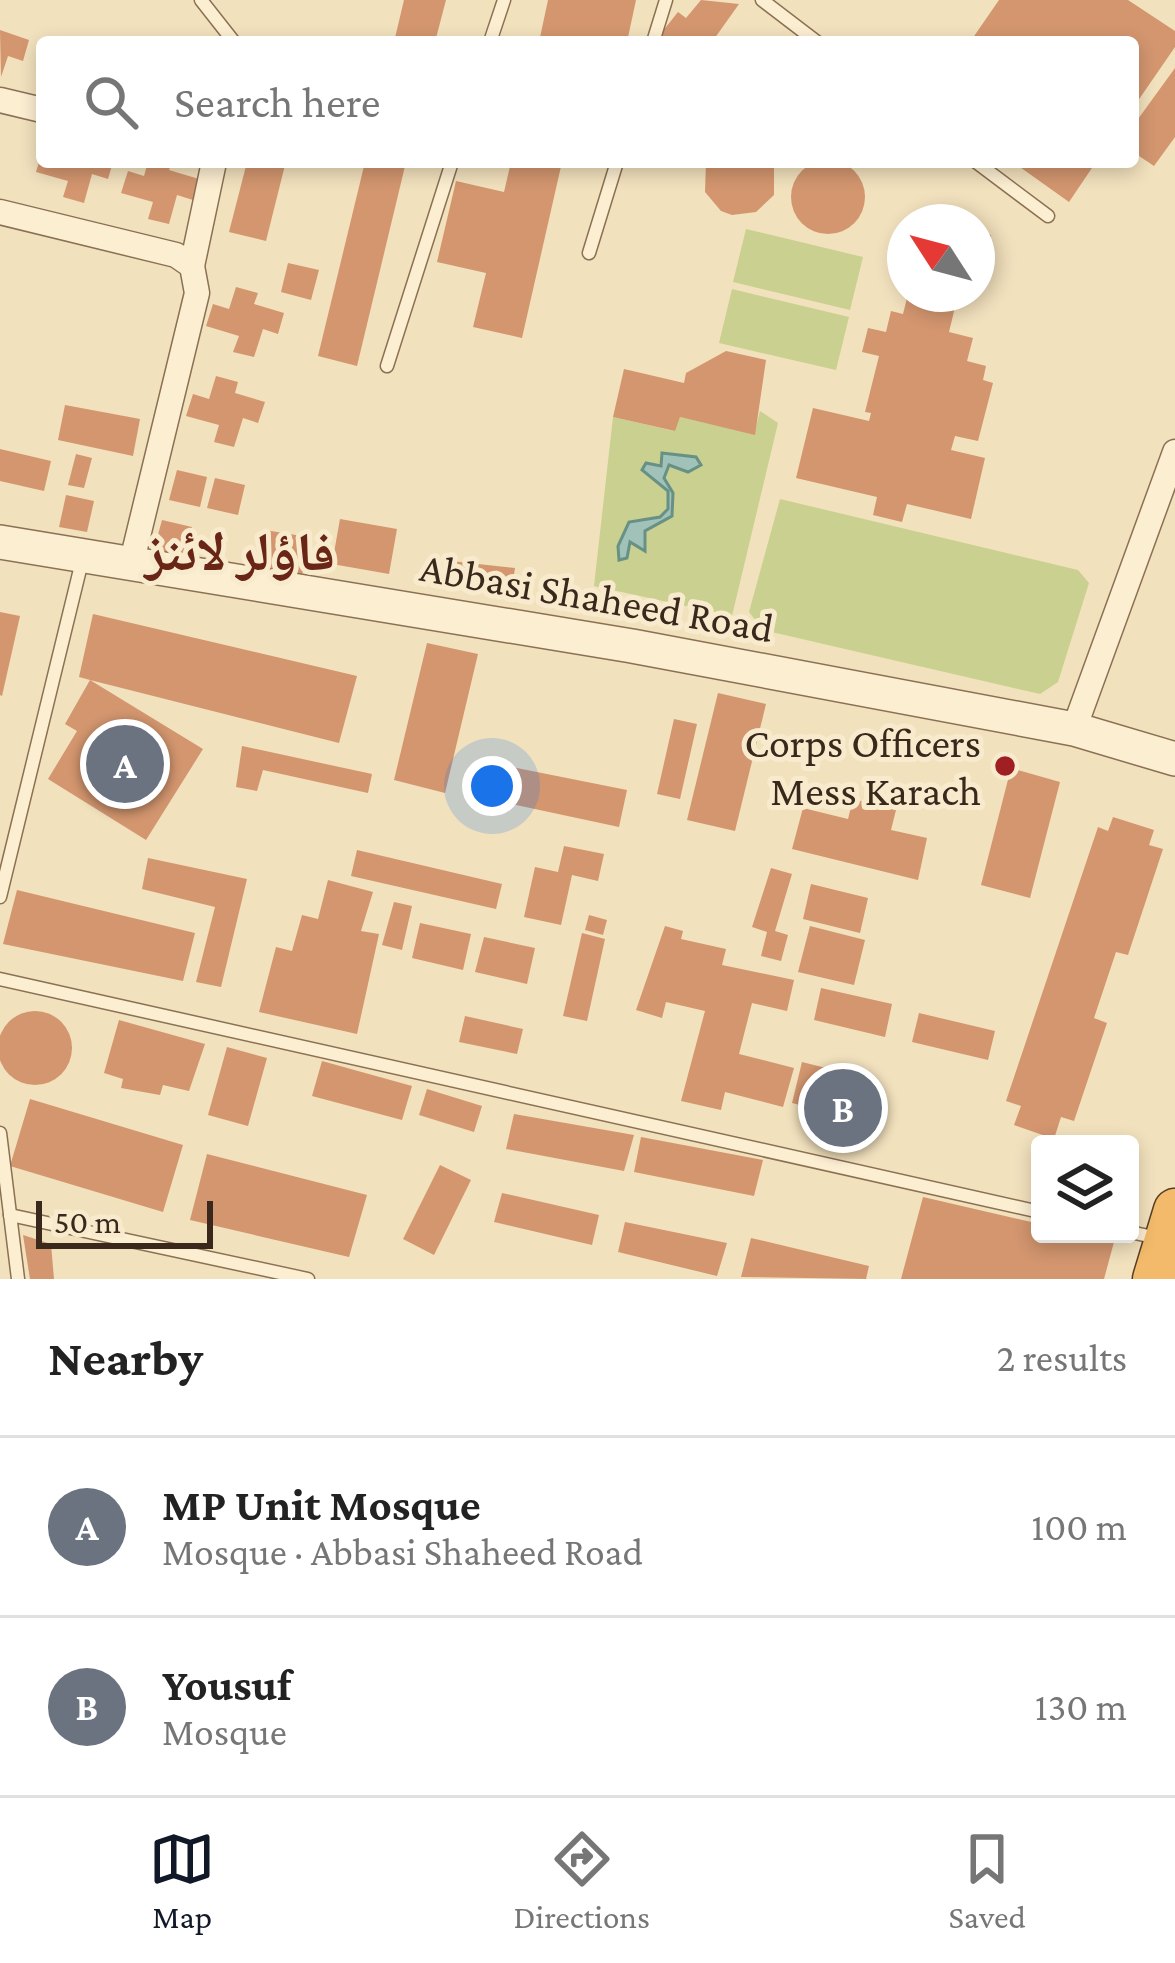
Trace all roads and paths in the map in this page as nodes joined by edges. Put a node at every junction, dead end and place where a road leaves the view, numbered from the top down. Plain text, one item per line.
1 (201, 0) edge
2 (503, 0) edge
3 (666, 0) edge
4 (762, 0) edge
5 (229, 36) edge
6 (492, 36) edge
7 (655, 36) edge
8 (810, 36) edge
9 (0, 100) edge
10 (36, 109) edge
11 (213, 168) edge
12 (450, 168) edge
13 (614, 168) edge
14 (984, 168) edge
15 (0, 212) edge
16 (1048, 216) dead end
17 (589, 253) dead end
18 (192, 266) junction
19 (387, 366) dead end
20 (1175, 452) edge
21 (0, 542) edge
22 (83, 556) junction
23 (131, 565) junction
24 (1074, 729) junction
25 (1175, 759) edge
26 (0, 897) edge
27 (0, 979) edge
28 (0, 1133) edge
29 (4, 1192) edge
30 (1031, 1210) edge
31 (10, 1215) junction
32 (18, 1279) edge
33 (308, 1279) edge

1 - 5 lane
2 - 6 lane
3 - 7 lane
4 - 8 lane
9 - 10 street
11 - 18 street
12 - 19 lane
13 - 17 lane
14 - 16 lane
15 - 18 street
18 - 23 street
20 - 24 street
21 - 22 street, Abbasi Shaheed Road
22 - 23 street, Abbasi Shaheed Road
22 - 26 lane
23 - 24 street, Abbasi Shaheed Road
24 - 25 street, Abbasi Shaheed Road
27 - 30 lane
28 - 29 lane
29 - 31 lane
31 - 32 lane
31 - 33 lane

